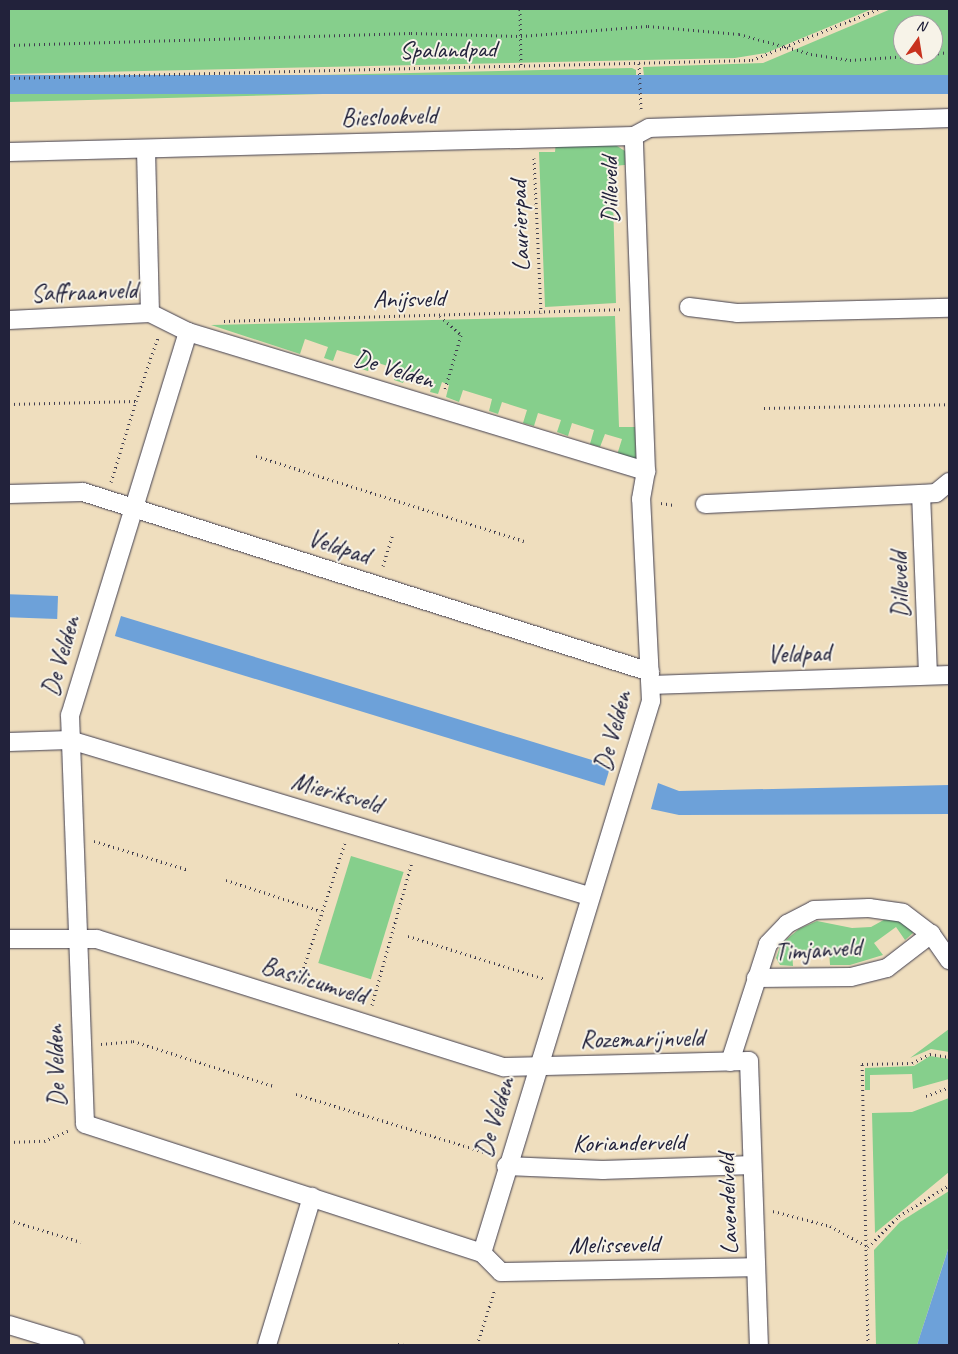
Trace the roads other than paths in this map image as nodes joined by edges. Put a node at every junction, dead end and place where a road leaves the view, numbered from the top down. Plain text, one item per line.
1 (949, 118) edge
2 (634, 136) junction
3 (146, 150) junction
4 (9, 152) edge
5 (689, 307) dead end
6 (949, 308) edge
7 (157, 317) junction
8 (9, 320) edge
9 (188, 332) junction
10 (646, 471) junction
11 (949, 482) edge
12 (9, 494) edge
13 (921, 494) junction
14 (706, 504) dead end
15 (132, 507) junction
16 (928, 675) junction
17 (949, 675) edge
18 (650, 679) junction
19 (70, 740) junction
20 (9, 742) edge
21 (589, 896) junction
22 (931, 934) junction
23 (77, 937) junction
24 (9, 939) edge
25 (949, 960) edge
26 (756, 978) junction
27 (749, 1061) joint
28 (730, 1062) junction
29 (537, 1066) junction
30 (507, 1163) junction
31 (752, 1165) junction
32 (312, 1197) junction
33 (482, 1253) junction
34 (755, 1267) junction
35 (9, 1325) edge
36 (75, 1345) edge
37 (267, 1345) edge
38 (759, 1345) edge

1 - 2 street, Dilleveld
2 - 3 street, Bieslookveld
2 - 10 street, Dilleveld
3 - 4 street, Bieslookveld
3 - 7 street
5 - 6 street
7 - 8 street, Saffraanveld
7 - 9 street, Saffraanveld
9 - 10 street, De Velden
9 - 15 street, De Velden
10 - 18 street, De Velden
11 - 13 street
12 - 15 street, Veldpad
13 - 14 street
13 - 16 street, Dilleveld
15 - 18 street, Veldpad
15 - 19 street, De Velden
16 - 17 street, Veldpad
16 - 18 street, Veldpad
18 - 21 street, De Velden
19 - 20 street, Mieriksveld
19 - 21 street, Mieriksveld
19 - 23 street, De Velden
21 - 29 street, De Velden
22 - 25 street, Timjanveld
22 - 26 street, Timjanveld
22 - 26 street, Timjanveld
23 - 24 street, Basilicumveld
23 - 29 street, Basilicumveld
23 - 32 street, De Velden
26 - 28 street, Timjanveld
27 - 28 street, Rozemarijnveld
27 - 31 street, Lavendelveld
28 - 29 street, Rozemarijnveld
29 - 30 street, De Velden
30 - 31 street, Korianderveld
30 - 33 street, De Velden
31 - 34 street, Lavendelveld
32 - 33 street, De Velden
32 - 37 street
33 - 34 street, Melisseveld
34 - 38 street, Lavendelveld
35 - 36 street

